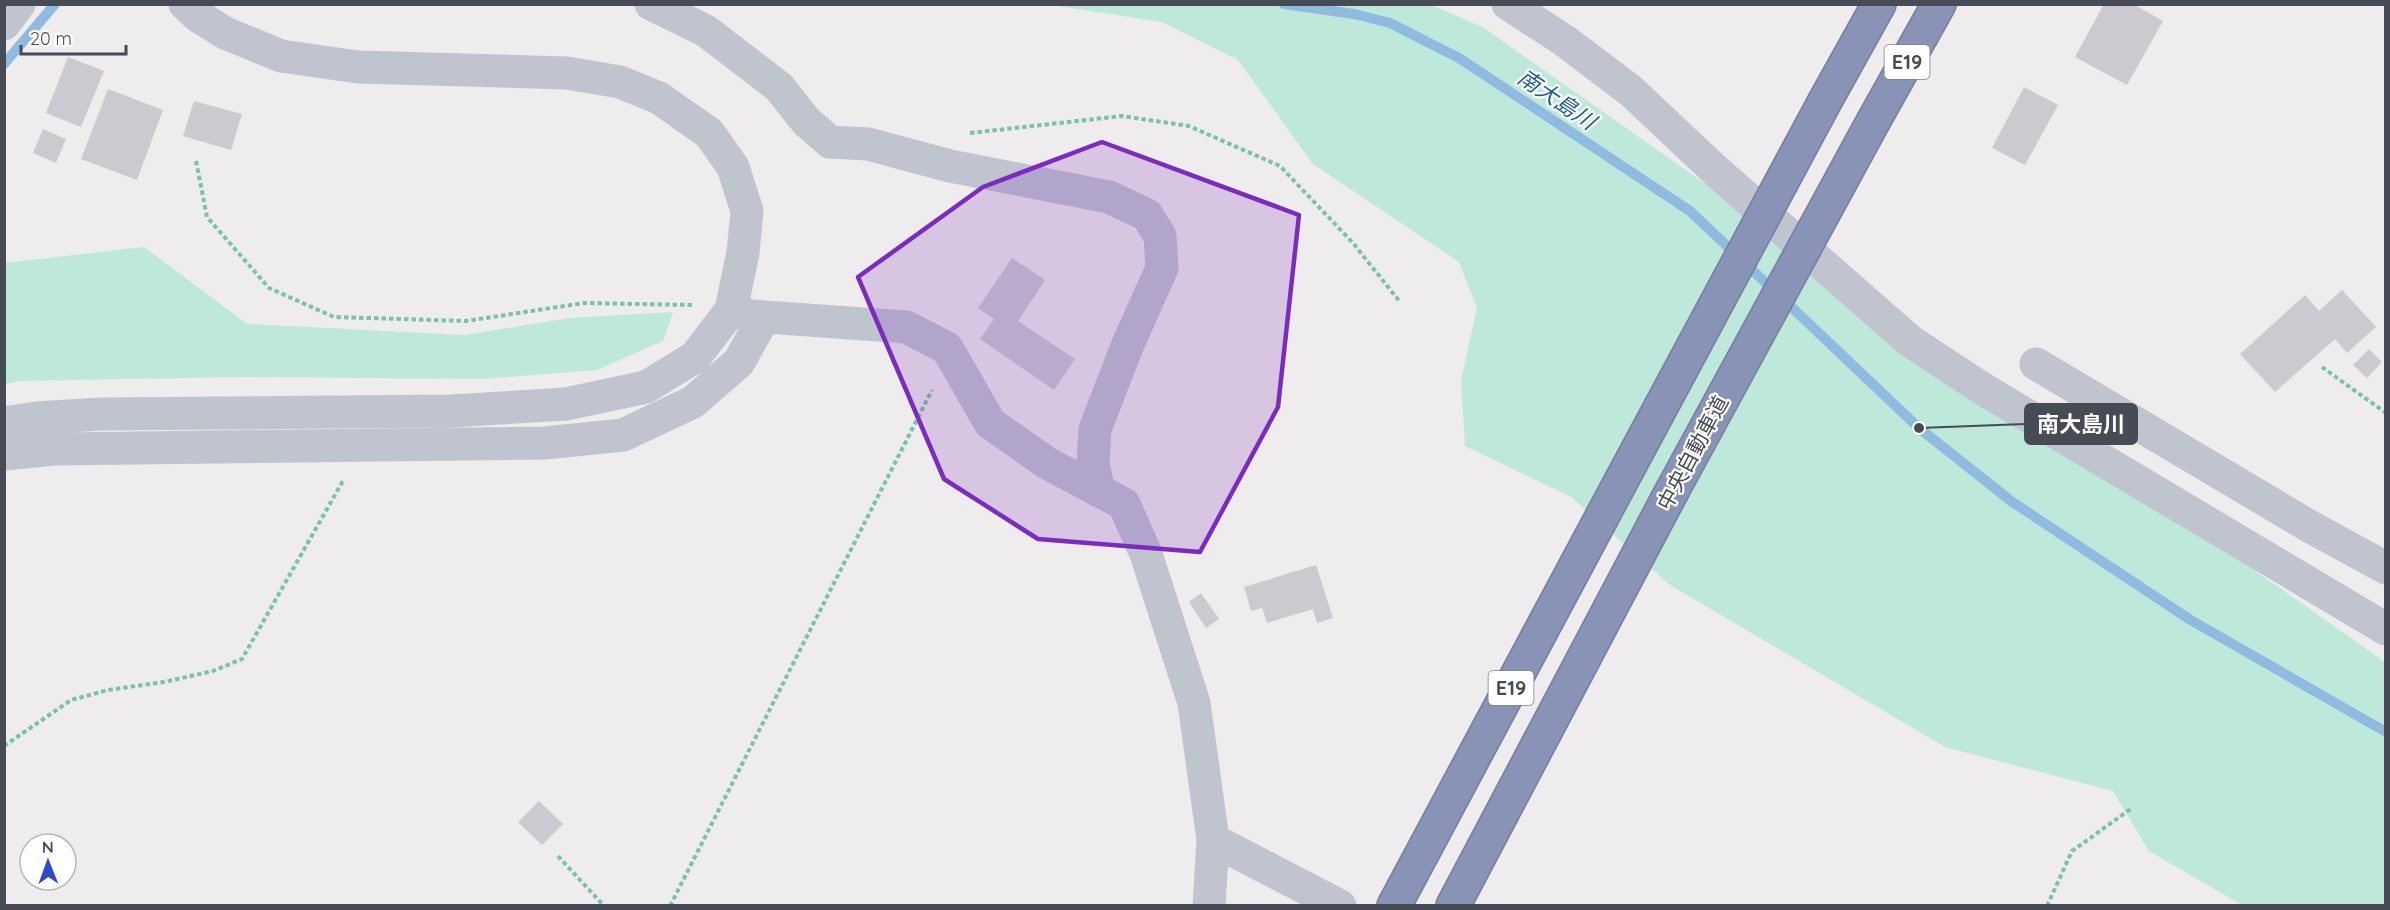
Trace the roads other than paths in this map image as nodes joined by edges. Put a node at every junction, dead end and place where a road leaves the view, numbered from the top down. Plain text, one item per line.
1 (19, 4) edge
2 (185, 4) edge
3 (651, 4) edge
4 (1508, 4) edge
5 (1879, 4) edge
6 (1939, 4) edge
7 (4, 24) edge
8 (731, 310) junction
9 (764, 316) junction
10 (2037, 364) dead end
11 (4, 423) edge
12 (4, 454) edge
13 (1099, 491) junction
14 (2385, 568) edge
15 (2385, 629) edge
16 (1213, 840) junction
17 (1209, 906) edge
18 (1340, 906) edge
19 (1394, 906) edge
20 (1453, 906) edge

1 - 7 street
2 - 8 street
3 - 13 street
4 - 15 street
5 - 19 highway, E19, bridge
6 - 20 highway, 中央自動車道 / E19, bridge
8 - 9 street
8 - 11 street
9 - 12 street
9 - 13 street
10 - 14 street
13 - 16 street
16 - 17 street
16 - 18 street

